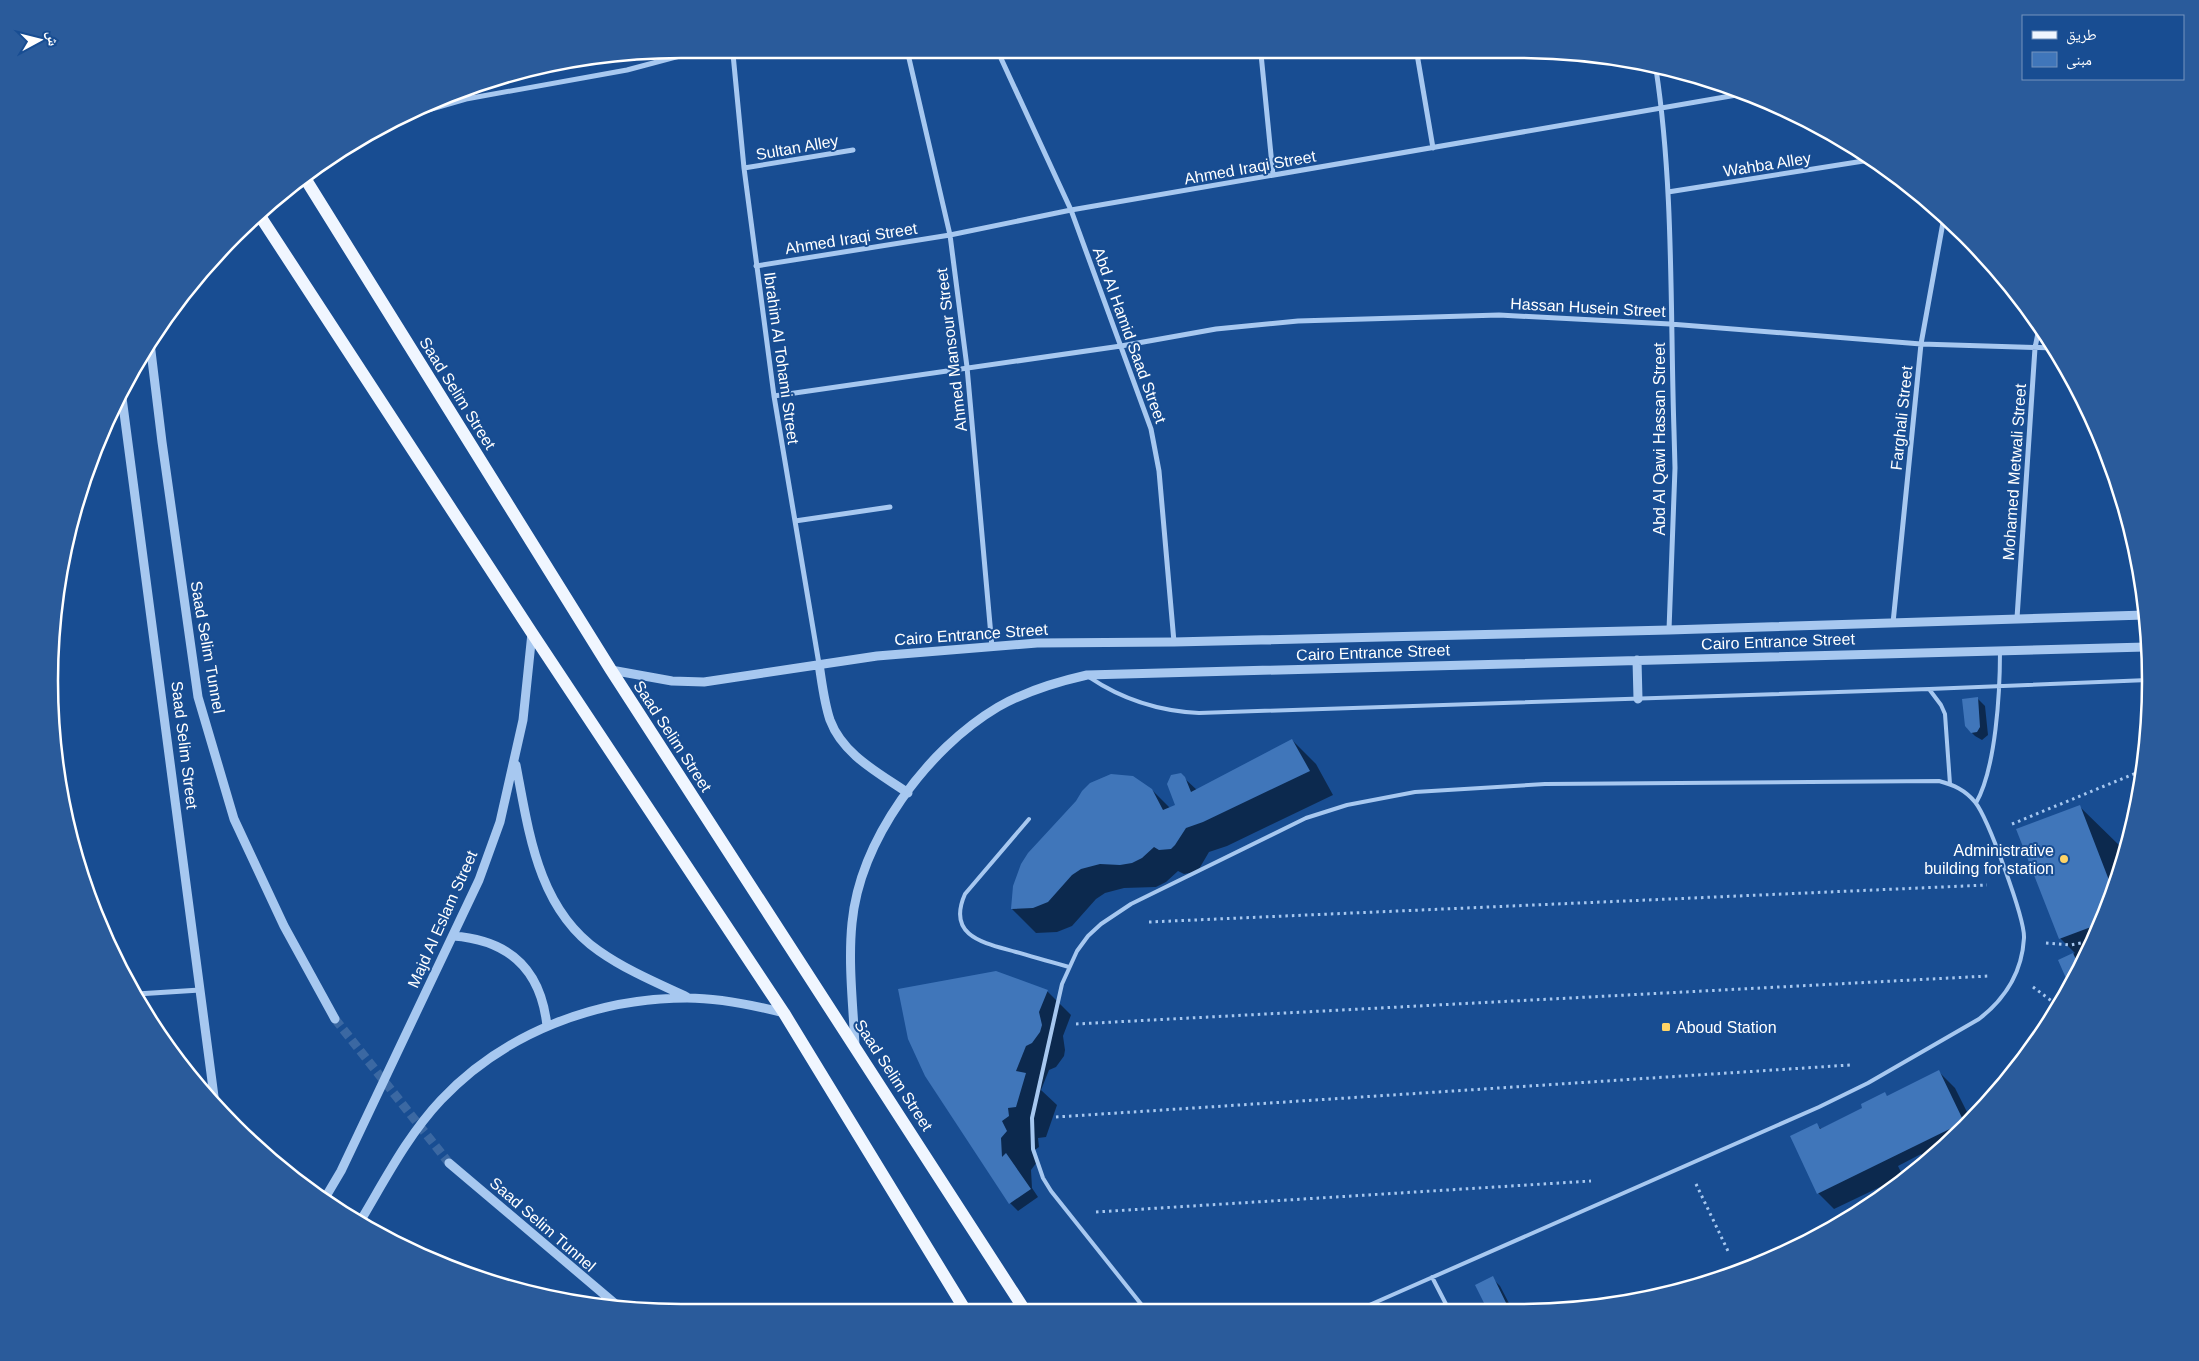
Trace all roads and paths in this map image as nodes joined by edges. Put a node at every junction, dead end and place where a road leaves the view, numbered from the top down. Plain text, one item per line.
1 (671, 58) edge
2 (733, 58) edge
3 (909, 58) edge
4 (1002, 58) edge
5 (1261, 58) edge
6 (1418, 58) edge
7 (1657, 73) edge
8 (1734, 96) edge
9 (437, 108) edge
10 (1662, 108) junction
11 (1433, 148) junction
12 (854, 150) dead end
13 (1863, 161) edge
14 (744, 168) junction
15 (1273, 175) junction
16 (307, 182) edge
17 (1668, 192) junction
18 (1071, 210) junction
19 (262, 219) edge
20 (1943, 225) edge
21 (950, 235) junction
22 (756, 266) junction
23 (1670, 324) junction
24 (2038, 335) edge
25 (1921, 344) junction
26 (1121, 346) junction
27 (2035, 348) junction
28 (2045, 348) edge
29 (151, 352) edge
30 (967, 368) junction
31 (774, 396) junction
32 (123, 404) edge
33 (890, 507) dead end
34 (795, 521) junction
35 (2137, 614) edge
36 (2017, 618) junction
37 (1893, 623) junction
38 (1668, 630) junction
39 (532, 633) junction
40 (1174, 642) junction
41 (992, 646) junction
42 (2140, 647) edge
43 (2000, 650) junction
44 (1637, 660) junction
45 (819, 664) junction
46 (611, 670) junction
47 (1087, 675) junction
48 (2142, 680) edge
49 (2000, 686) junction
50 (1929, 689) junction
51 (1638, 699) junction
52 (515, 762) junction
53 (2134, 774) edge
54 (1950, 784) junction
55 (908, 793) junction
56 (1976, 803) junction
57 (1029, 819) dead end
58 (1990, 833) junction
59 (2010, 884) junction
60 (1101, 924) junction
61 (453, 936) junction
62 (2024, 938) junction
63 (2083, 943) edge
64 (1069, 967) junction
65 (2015, 976) junction
66 (200, 990) junction
67 (142, 994) edge
68 (688, 998) junction
69 (2052, 1001) edge
70 (784, 1013) junction
71 (335, 1019) tunnel mouth
72 (1053, 1025) junction
73 (548, 1026) junction
74 (855, 1045) junction
75 (1858, 1065) dead end
76 (214, 1093) edge
77 (1032, 1118) junction
78 (449, 1163) tunnel mouth
79 (1687, 1166) junction
80 (1600, 1181) dead end
81 (327, 1194) edge
82 (1094, 1212) dead end
83 (364, 1217) edge
84 (1734, 1264) edge
85 (1432, 1278) junction
86 (610, 1299) edge
87 (962, 1304) edge
88 (1021, 1304) edge
89 (1141, 1304) edge
90 (1372, 1304) edge
91 (1446, 1304) edge

1 - 9 street
2 - 14 street, Ibrahim Al Tohami Street
3 - 21 street, Ahmed Mansour Street
4 - 18 street, Abd Al Hamid Saad Street
5 - 15 street
6 - 11 street
7 - 10 street, Abd Al Qawi Hassan Street
8 - 10 street, Ahmed Iraqi Street
10 - 11 street, Ahmed Iraqi Street
10 - 17 street, Abd Al Qawi Hassan Street
11 - 15 street, Ahmed Iraqi Street
12 - 14 street, Sultan Alley
13 - 17 street, Wahba Alley
14 - 22 street, Ibrahim Al Tohami Street
15 - 18 street, Ahmed Iraqi Street
16 - 46 main road, Saad Selim Street
17 - 23 street, Abd Al Qawi Hassan Street
18 - 21 street, Ahmed Iraqi Street
18 - 26 street, Abd Al Hamid Saad Street
19 - 39 main road
20 - 25 street, Farghali Street
21 - 22 street, Ahmed Iraqi Street
21 - 30 street, Ahmed Mansour Street
22 - 31 street, Ibrahim Al Tohami Street
23 - 25 street, Hassan Husein Street
23 - 26 street, Hassan Husein Street
23 - 38 street, Abd Al Qawi Hassan Street
24 - 27 street, Mohamed Metwali Street
25 - 27 street, Hassan Husein Street
25 - 37 street, Farghali Street
26 - 30 street, Hassan Husein Street
26 - 40 street, Abd Al Hamid Saad Street
27 - 28 street, Hassan Husein Street
27 - 36 street, Mohamed Metwali Street
29 - 71 street, Saad Selim Tunnel
30 - 31 street, Hassan Husein Street
30 - 41 street, Ahmed Mansour Street
31 - 34 street, Ibrahim Al Tohami Street
32 - 66 street, Saad Selim Street
33 - 34 street
34 - 45 street, Ibrahim Al Tohami Street
35 - 36 street, Cairo Entrance Street
36 - 37 street, Cairo Entrance Street
37 - 38 street, Cairo Entrance Street
38 - 40 street, Cairo Entrance Street
39 - 52 street, Majd Al Eslam Street
39 - 70 main road
40 - 41 street, Cairo Entrance Street
41 - 45 street, Cairo Entrance Street
42 - 43 street, Cairo Entrance Street
43 - 44 street, Cairo Entrance Street
43 - 49 lane
44 - 47 street, Cairo Entrance Street
44 - 51 street
45 - 46 street, Cairo Entrance Street
45 - 55 street
46 - 74 main road, Saad Selim Street
47 - 51 lane
47 - 55 street, Cairo Entrance Street
48 - 49 lane
49 - 50 lane
49 - 56 lane
50 - 51 lane
50 - 54 lane
52 - 61 street, Majd Al Eslam Street
52 - 68 street
53 - 58 path
54 - 56 lane
54 - 60 lane
55 - 74 street, Cairo Entrance Street
56 - 58 lane
57 - 64 lane
58 - 59 lane
59 - 60 path
59 - 62 lane
60 - 64 lane
61 - 73 street
61 - 81 street, Majd Al Eslam Street
62 - 63 path
62 - 65 lane
64 - 72 lane
65 - 69 path
65 - 72 path
65 - 79 lane
66 - 67 street
66 - 76 street, Saad Selim Street
68 - 70 street
68 - 73 street
70 - 87 main road
72 - 77 lane
73 - 83 street
74 - 88 main road, Saad Selim Street
75 - 77 path
77 - 89 lane
78 - 86 street, Saad Selim Tunnel
79 - 84 path
79 - 85 lane
80 - 82 path
85 - 90 lane
85 - 91 lane

